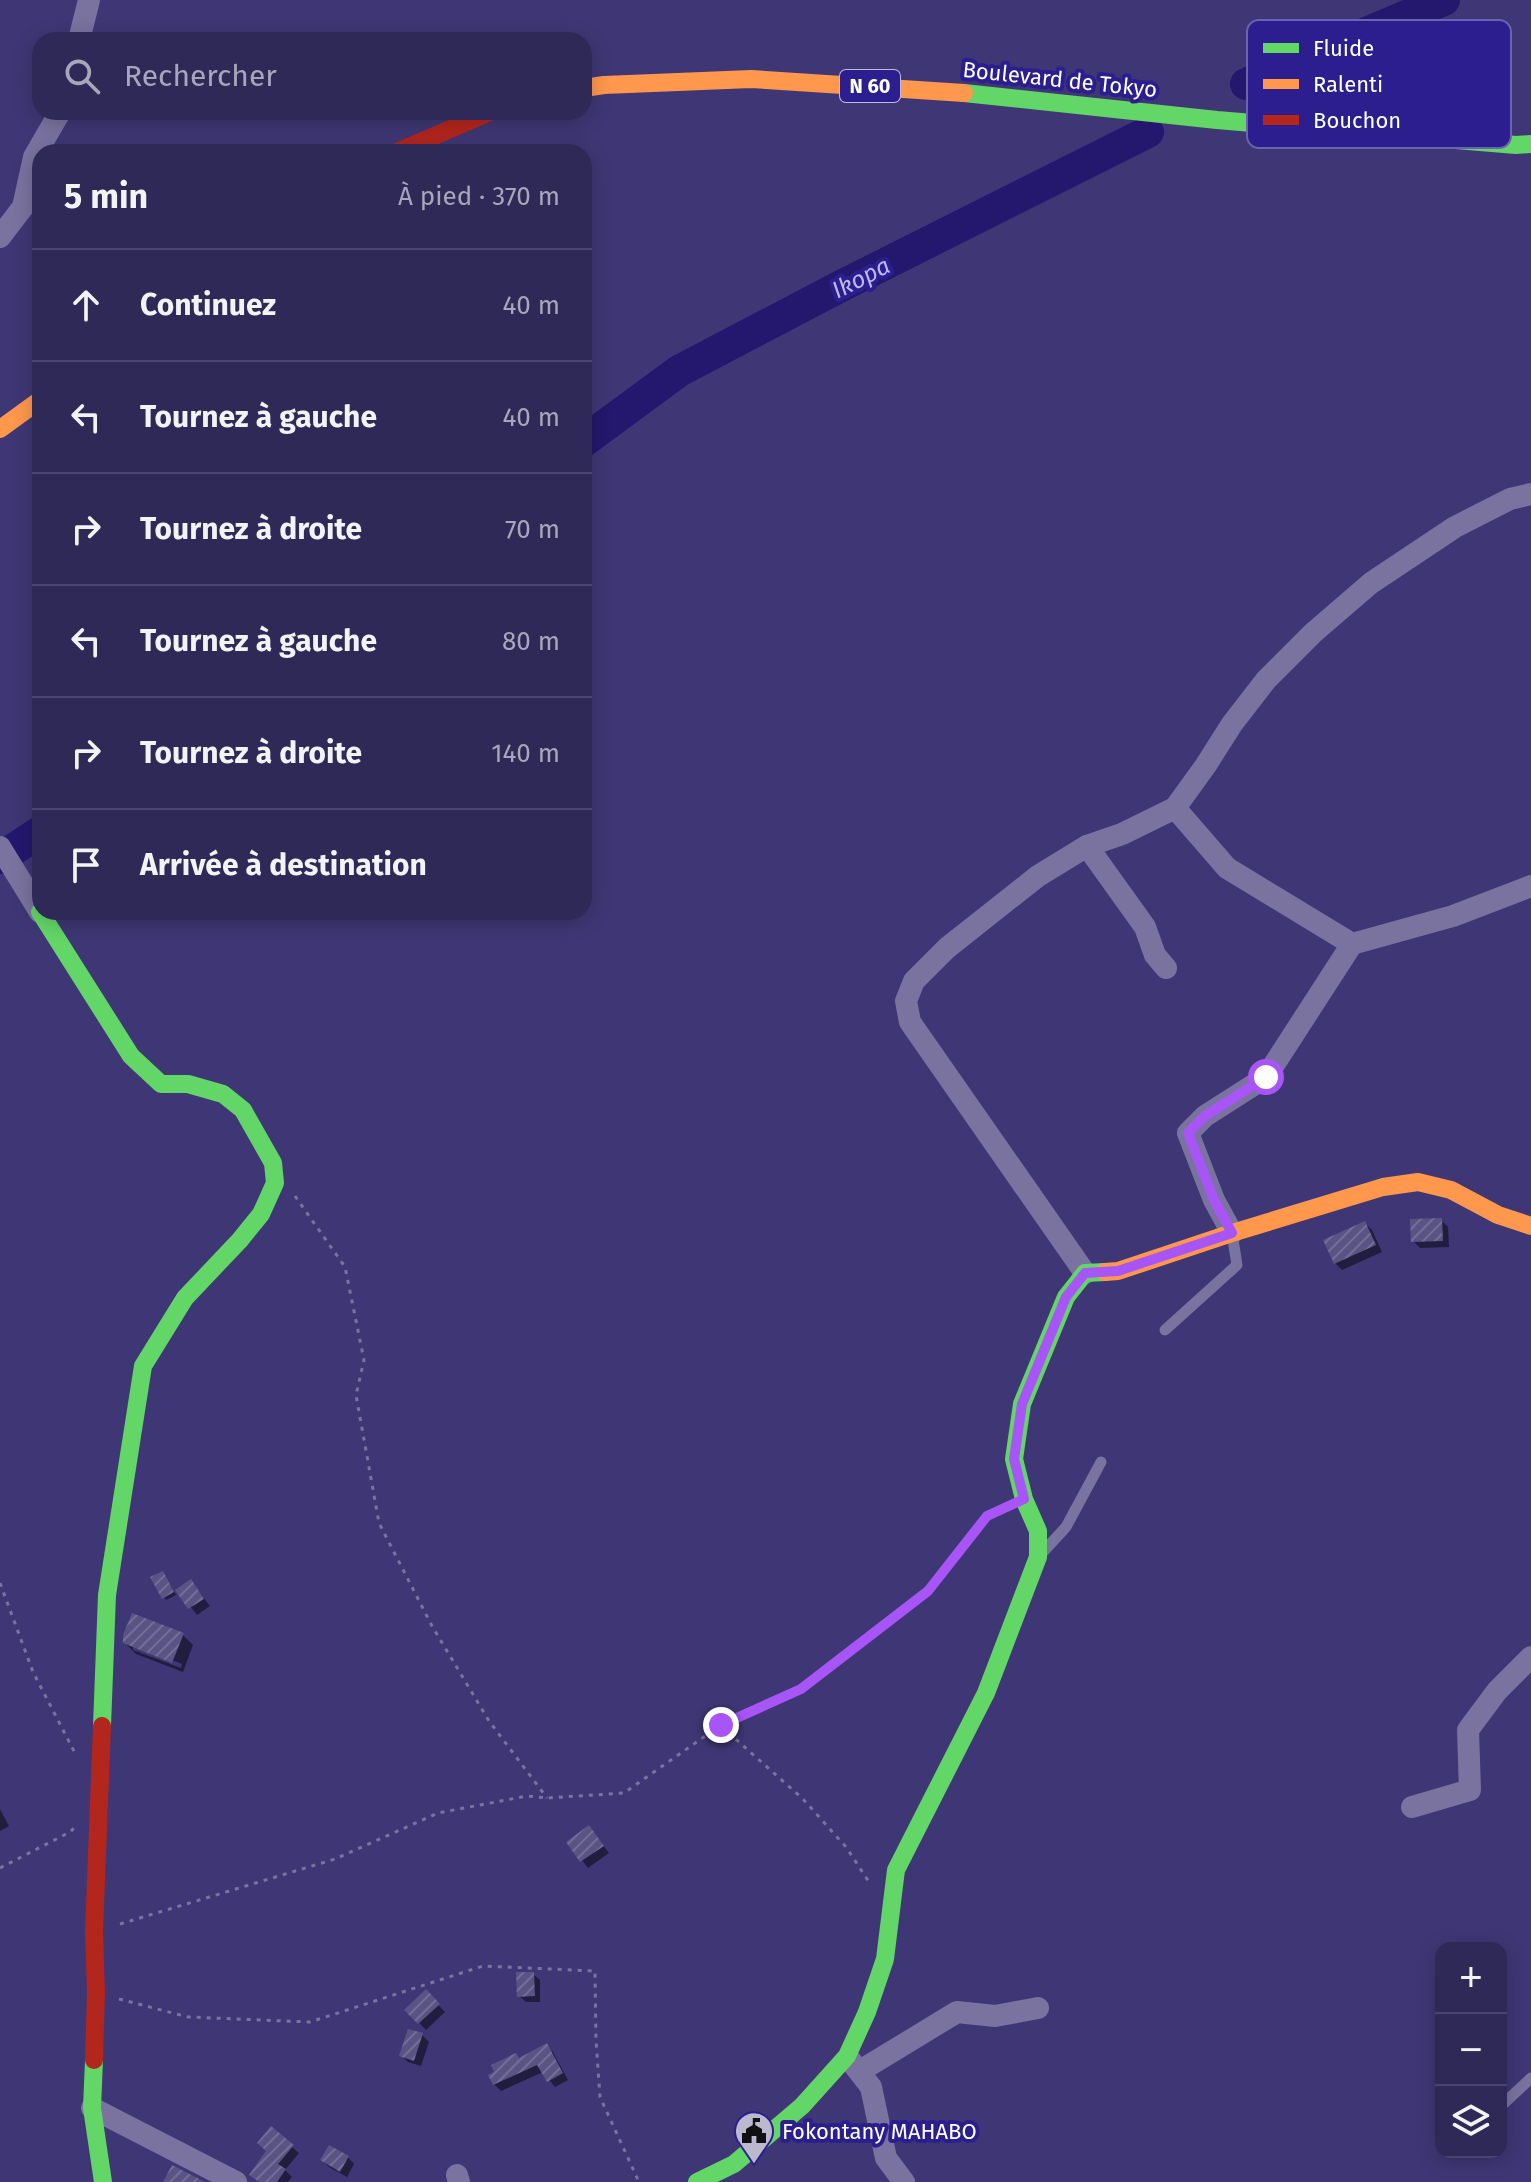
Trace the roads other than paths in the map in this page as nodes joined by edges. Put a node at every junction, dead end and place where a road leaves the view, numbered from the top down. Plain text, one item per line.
1 (89, 0) edge
2 (81, 32) edge
3 (592, 87) edge
4 (55, 120) edge
5 (471, 120) edge
6 (1247, 123) edge
7 (42, 144) edge
8 (416, 144) edge
9 (1531, 144) edge
10 (1511, 145) edge
11 (32, 166) edge
12 (0, 237) edge
13 (32, 406) edge
14 (0, 429) edge
15 (1531, 494) edge
16 (1175, 808) junction
17 (1087, 846) junction
18 (0, 847) edge
19 (1531, 886) edge
20 (32, 899) edge
21 (45, 920) edge
22 (1352, 944) junction
23 (1166, 968) dead end
24 (1531, 1226) edge
25 (1232, 1233) junction
26 (1085, 1273) junction
27 (1165, 1330) dead end
28 (1101, 1462) dead end
29 (1038, 1557) junction
30 (1531, 1657) edge
31 (1412, 1807) dead end
32 (1038, 2008) dead end
33 (854, 2064) junction
34 (1531, 2078) edge
35 (1507, 2100) edge
36 (92, 2108) junction
37 (103, 2182) edge
38 (236, 2182) edge
39 (697, 2182) edge
40 (904, 2182) edge

1 - 2 street
3 - 6 street, Boulevard de Tokyo / N 60
4 - 7 street
5 - 8 street
9 - 10 street, Boulevard de Tokyo / N 60
11 - 12 street
13 - 14 street
15 - 16 street
16 - 17 street
16 - 22 street
17 - 23 street
17 - 26 street
18 - 20 street
19 - 22 street
21 - 36 street
22 - 25 street
24 - 25 street
25 - 26 street
25 - 27 lane
26 - 29 street
28 - 29 lane
29 - 33 street
30 - 31 street
32 - 33 street
33 - 39 street
33 - 40 street
34 - 35 lane
36 - 37 street
36 - 38 street

